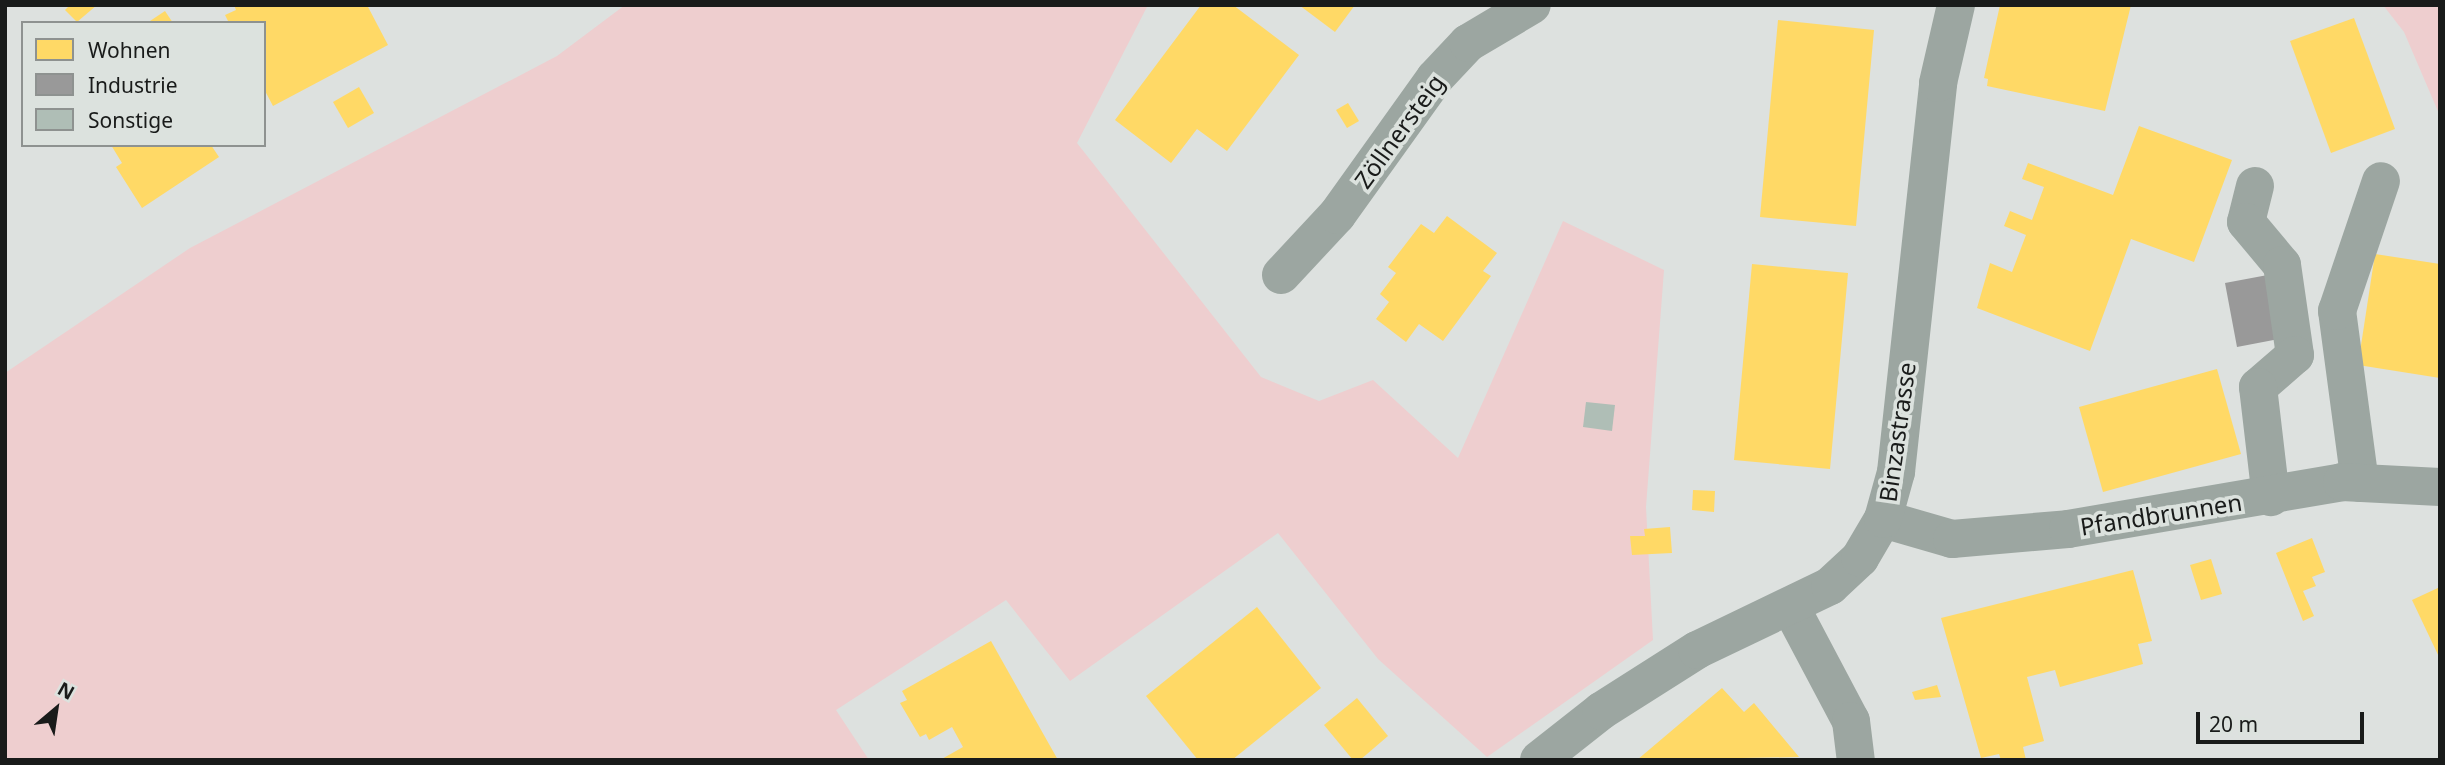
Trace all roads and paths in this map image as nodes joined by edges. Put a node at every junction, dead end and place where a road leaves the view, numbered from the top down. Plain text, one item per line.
1 (1532, 5) edge
2 (1956, 5) edge
3 (2381, 181) dead end
4 (2255, 186) dead end
5 (1281, 275) dead end
6 (2360, 483) junction
7 (2440, 486) edge
8 (2271, 497) junction
9 (1883, 519) junction
10 (1790, 606) junction
11 (1539, 760) edge
12 (1856, 760) edge

1 - 5 street, Zöllnersteig
2 - 9 street, Binzastrasse
3 - 6 street
4 - 8 street
6 - 7 street, Pfandbrunnen
6 - 8 street, Pfandbrunnen
8 - 9 street, Pfandbrunnen
9 - 10 street, Binzastrasse
10 - 11 street, Binzastrasse
10 - 12 street

